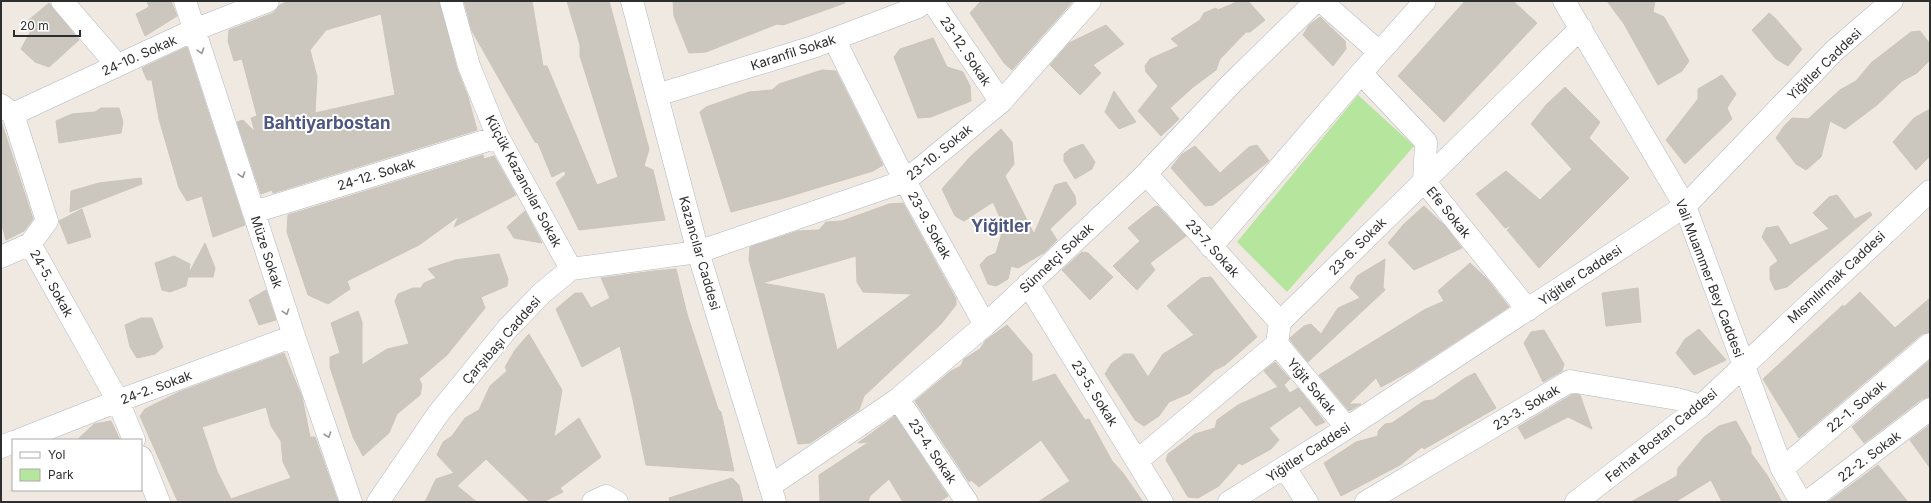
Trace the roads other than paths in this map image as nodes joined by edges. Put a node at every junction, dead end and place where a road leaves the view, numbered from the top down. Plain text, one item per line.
1 (62, 1) edge
2 (185, 1) edge
3 (268, 1) edge
4 (451, 1) edge
5 (632, 1) edge
6 (1090, 1) edge
7 (1316, 1) edge
8 (1321, 1) edge
9 (1425, 1) edge
10 (1564, 1) edge
11 (1892, 1) edge
12 (923, 2) edge
13 (1580, 28) junction
14 (194, 30) junction
15 (834, 39) junction
16 (1379, 52) junction
17 (117, 64) junction
18 (1361, 73) junction
19 (657, 95) junction
20 (1001, 102) junction
21 (7, 109) edge
22 (498, 137) junction
23 (1146, 174) junction
24 (905, 181) junction
25 (1424, 181) junction
26 (1930, 191) edge
27 (1685, 206) junction
28 (254, 212) junction
29 (30, 244) junction
30 (1211, 247) junction
31 (698, 252) junction
32 (1, 257) edge
33 (571, 269) junction
34 (1028, 284) junction
35 (1528, 310) junction
36 (1280, 322) junction
37 (985, 325) junction
38 (294, 336) junction
39 (1277, 344) junction
40 (1930, 344) edge
41 (1743, 365) junction
42 (898, 399) junction
43 (118, 401) junction
44 (1701, 406) junction
45 (1930, 409) edge
46 (1347, 428) junction
47 (22, 439) edge
48 (134, 439) edge
49 (12, 442) edge
50 (1, 447) edge
51 (142, 460) edge
52 (1137, 461) junction
53 (1285, 468) junction
54 (1782, 469) junction
55 (772, 494) edge
56 (159, 502) edge
57 (351, 502) edge
58 (378, 502) edge
59 (593, 502) edge
60 (617, 502) edge
61 (967, 502) edge
62 (1162, 502) edge
63 (1229, 502) edge
64 (1306, 502) edge
65 (1366, 502) edge
66 (1576, 502) edge
67 (1801, 502) edge
68 (1808, 502) edge

1 - 17 street
2 - 14 street, Müze Sokak
3 - 14 street, 24-10. Sokak
4 - 22 street, Küçük Kazancılar Sokak
5 - 19 street, Kazancılar Caddesi
6 - 20 street, 23-10. Sokak
7 - 23 street, Sünnetçi Sokak
8 - 16 street
9 - 16 street
10 - 13 street, Vali Muammer Bey Caddesi
11 - 27 street, Yiğitler Caddesi
12 - 15 street, Karanfil Sokak
12 - 20 street, 23-12. Sokak
13 - 25 street, 23-6. Sokak
13 - 27 street, Vali Muammer Bey Caddesi
14 - 17 street, 24-10. Sokak
14 -> 28 street, Müze Sokak
15 - 19 street, Karanfil Sokak
15 - 24 street, 23-9. Sokak
16 - 18 street
17 - 21 street, 24-10. Sokak
18 - 25 street, Efe Sokak
18 - 30 street
19 - 31 street, Kazancılar Caddesi
20 - 24 street, 23-10. Sokak
21 - 29 street, 24-5. Sokak
22 - 28 street, 24-12. Sokak
22 - 33 street, Küçük Kazancılar Sokak
23 - 30 street, 23-7. Sokak
23 - 34 street, Sünnetçi Sokak
24 - 31 street, 23-10. Sokak
24 - 37 street, 23-9. Sokak
25 - 35 street, Efe Sokak
25 - 36 street, 23-6. Sokak
26 - 41 street, Mısmılırmak Caddesi
27 - 35 street, Yiğitler Caddesi
27 - 41 street, Vali Muammer Bey Caddesi
28 -> 38 street, Müze Sokak
29 - 32 street
29 - 43 street, 24-5. Sokak
30 - 36 street, 23-7. Sokak
31 - 33 street
31 - 55 street, Kazancılar Caddesi
33 - 58 street, Çarşıbaşı Caddesi
34 - 37 street, Sünnetçi Sokak
34 - 52 street, 23-5. Sokak
35 - 46 street, Yiğitler Caddesi
36 - 39 street
37 - 42 street, Sünnetçi Sokak
38 - 43 street, 24-2. Sokak
38 -> 57 street, Müze Sokak
39 - 46 street, Yiğit Sokak
39 - 52 street
40 - 54 street, 22-1. Sokak
41 - 44 street, Ferhat Bostan Caddesi
41 - 54 street, Vali Muammer Bey Caddesi
42 - 55 street, Sünnetçi Sokak
42 - 61 street, 23-4. Sokak
43 - 47 street, 24-2. Sokak
43 - 48 street, 24-5. Sokak
44 - 65 street, 23-3. Sokak
44 - 66 street, Ferhat Bostan Caddesi
45 - 68 street, 22-2. Sokak
46 - 53 street, Yiğitler Caddesi
49 - 50 street
51 - 56 street
52 - 62 street, 23-5. Sokak
53 - 63 street, Yiğitler Caddesi
53 - 64 street
54 - 67 street, Vali Muammer Bey Caddesi
59 - 60 street

